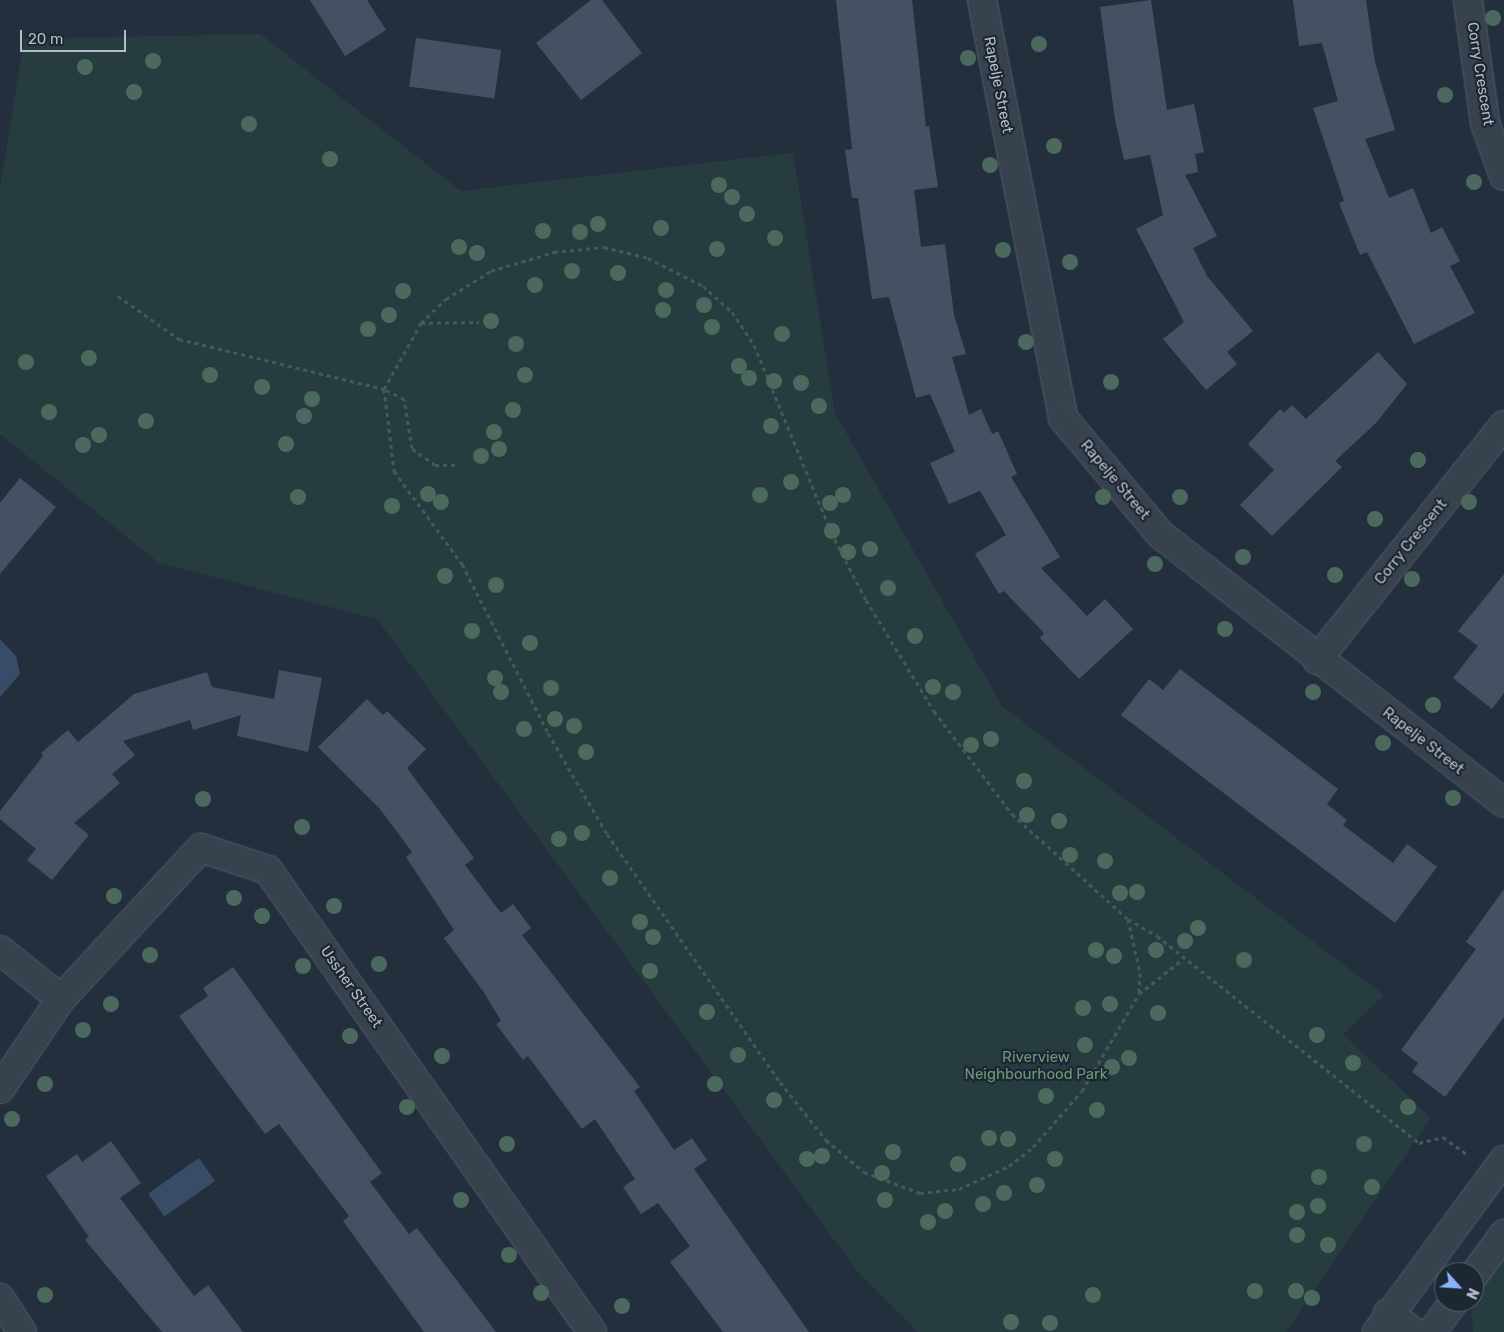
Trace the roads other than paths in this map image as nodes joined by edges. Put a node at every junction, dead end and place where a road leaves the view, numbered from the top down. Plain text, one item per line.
1 (982, 0) edge
2 (1468, 0) edge
3 (1504, 176) edge
4 (1504, 425) edge
5 (1317, 660) junction
6 (1504, 803) edge
7 (0, 950) edge
8 (61, 999) junction
9 (0, 1089) edge
10 (1499, 1167) edge
11 (1504, 1234) edge
12 (1484, 1262) edge
13 (0, 1298) edge
14 (1447, 1312) edge
15 (1382, 1323) edge
16 (22, 1332) edge
17 (592, 1332) edge
18 (1414, 1332) edge
19 (1432, 1332) edge

1 - 5 street, Rapelje Street
2 - 3 street, Corry Crescent
4 - 5 street, Corry Crescent
5 - 6 street, Rapelje Street
7 - 8 street
8 - 9 street
8 - 17 street, Ussher Street
10 - 15 street
11 - 12 street
13 - 16 street
14 - 19 street
15 - 18 street

